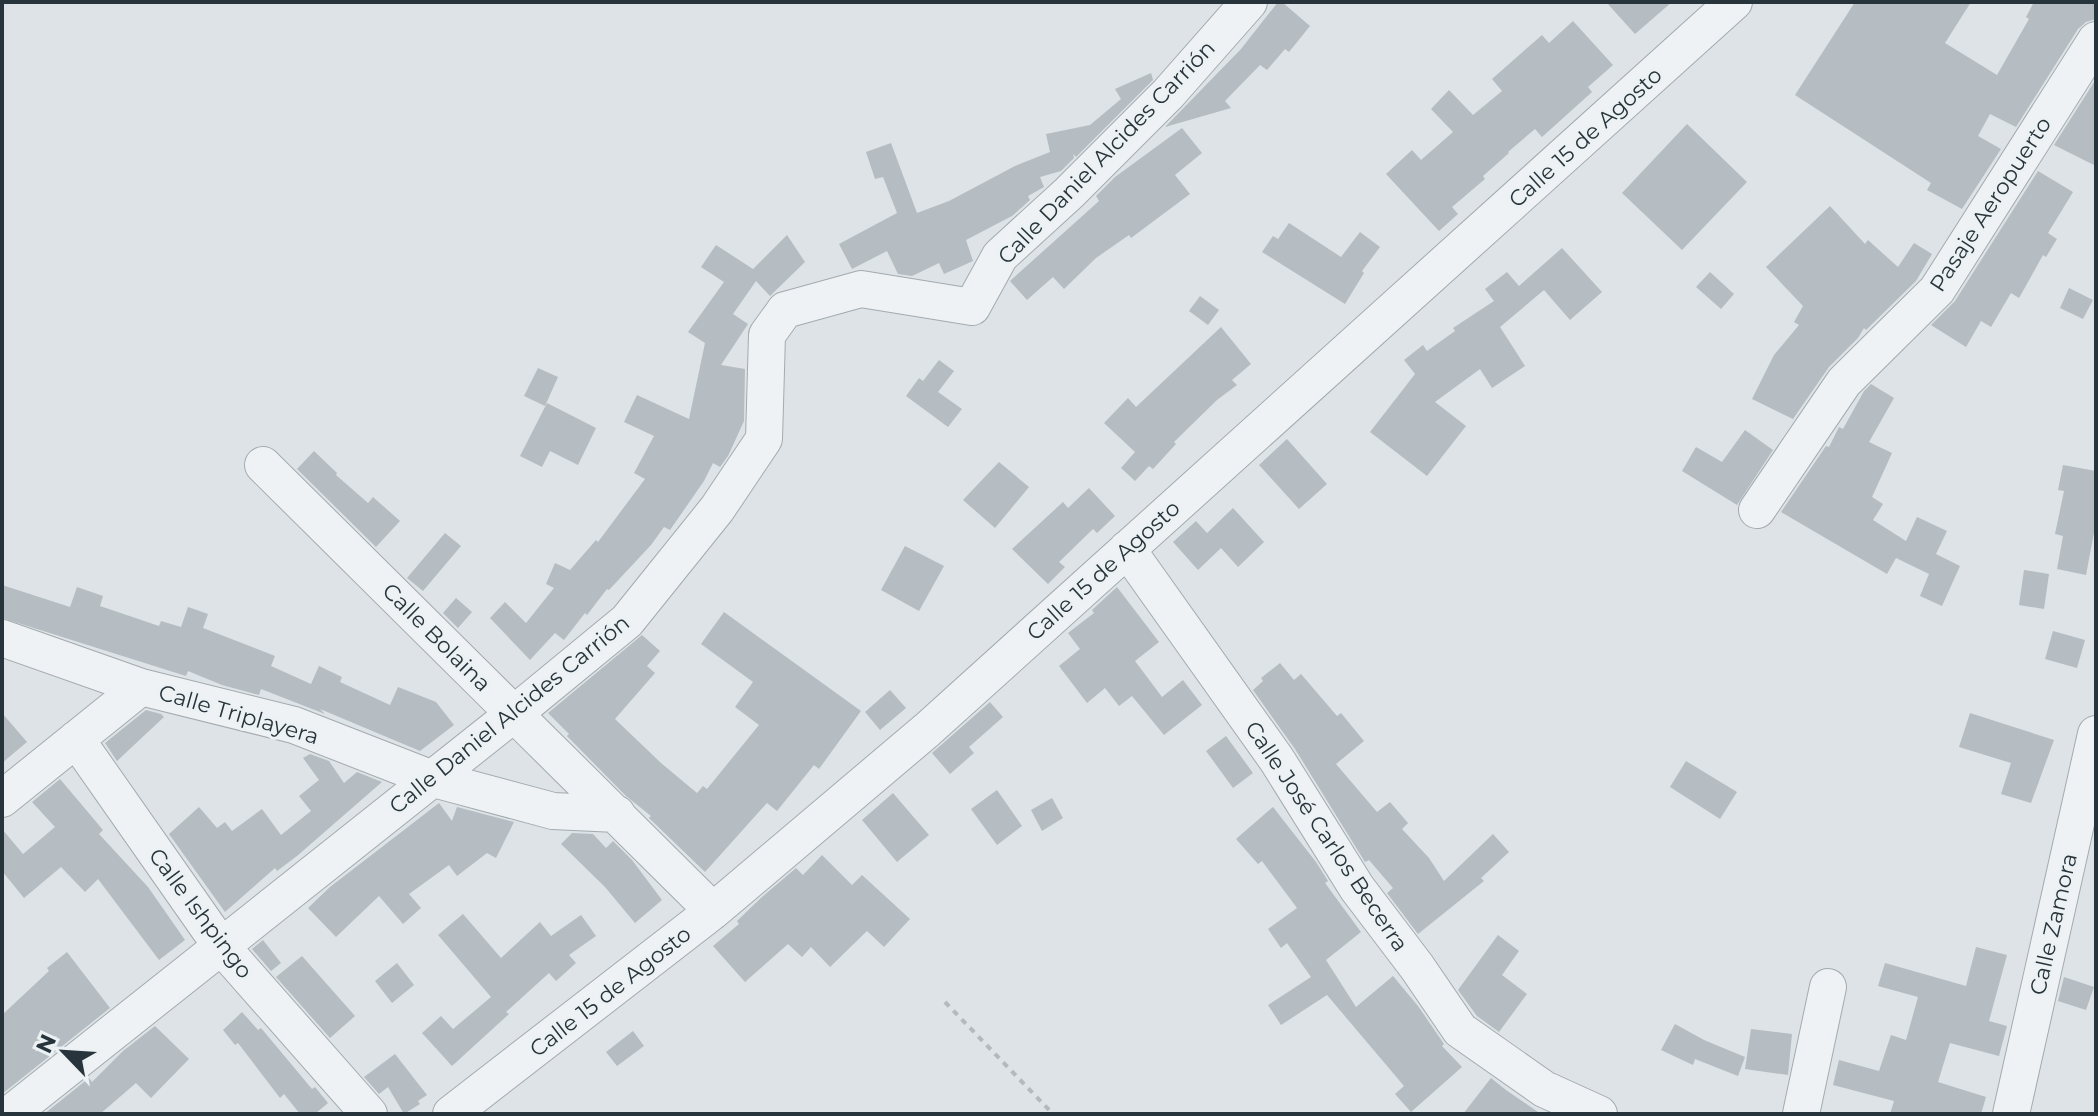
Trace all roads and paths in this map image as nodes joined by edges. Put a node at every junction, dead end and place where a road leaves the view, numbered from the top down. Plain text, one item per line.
1 (1249, 2) edge
2 (1734, 2) edge
3 (2096, 40) edge
4 (263, 465) dead end
5 (1757, 510) dead end
6 (1127, 549) junction
7 (2, 638) edge
8 (141, 687) junction
9 (515, 713) junction
10 (2096, 734) edge
11 (76, 739) junction
12 (430, 778) junction
13 (2, 799) edge
14 (617, 814) junction
15 (713, 911) junction
16 (221, 946) junction
17 (1828, 987) dead end
18 (945, 1002) dead end
19 (10, 1114) edge
20 (369, 1114) edge
21 (451, 1114) edge
22 (1053, 1114) edge
23 (1599, 1114) edge
24 (1801, 1114) edge
25 (2011, 1114) edge

1 - 9 street, Calle Daniel Alcides Carrión
2 - 6 street, Calle 15 de Agosto
3 - 5 street, Pasaje Aeropuerto
4 - 9 street, Calle Bolaina
6 - 15 street, Calle 15 de Agosto
6 - 23 street, Calle José Carlos Becerra
7 - 8 street, Calle Triplayera
8 - 11 street
8 - 12 street, Calle Triplayera
9 - 12 street, Calle Daniel Alcides Carrión
9 - 14 street, Calle Bolaina
10 - 25 street, Calle Zamora
11 - 13 street
11 - 16 street, Calle Ishpingo
12 - 14 street, Calle Triplayera
12 - 16 street, Calle Daniel Alcides Carrión
14 - 15 street, Calle Bolaina
15 - 21 street, Calle 15 de Agosto
16 - 19 street, Calle Daniel Alcides Carrión
16 - 20 street, Calle Ishpingo
17 - 24 street
18 - 22 path

